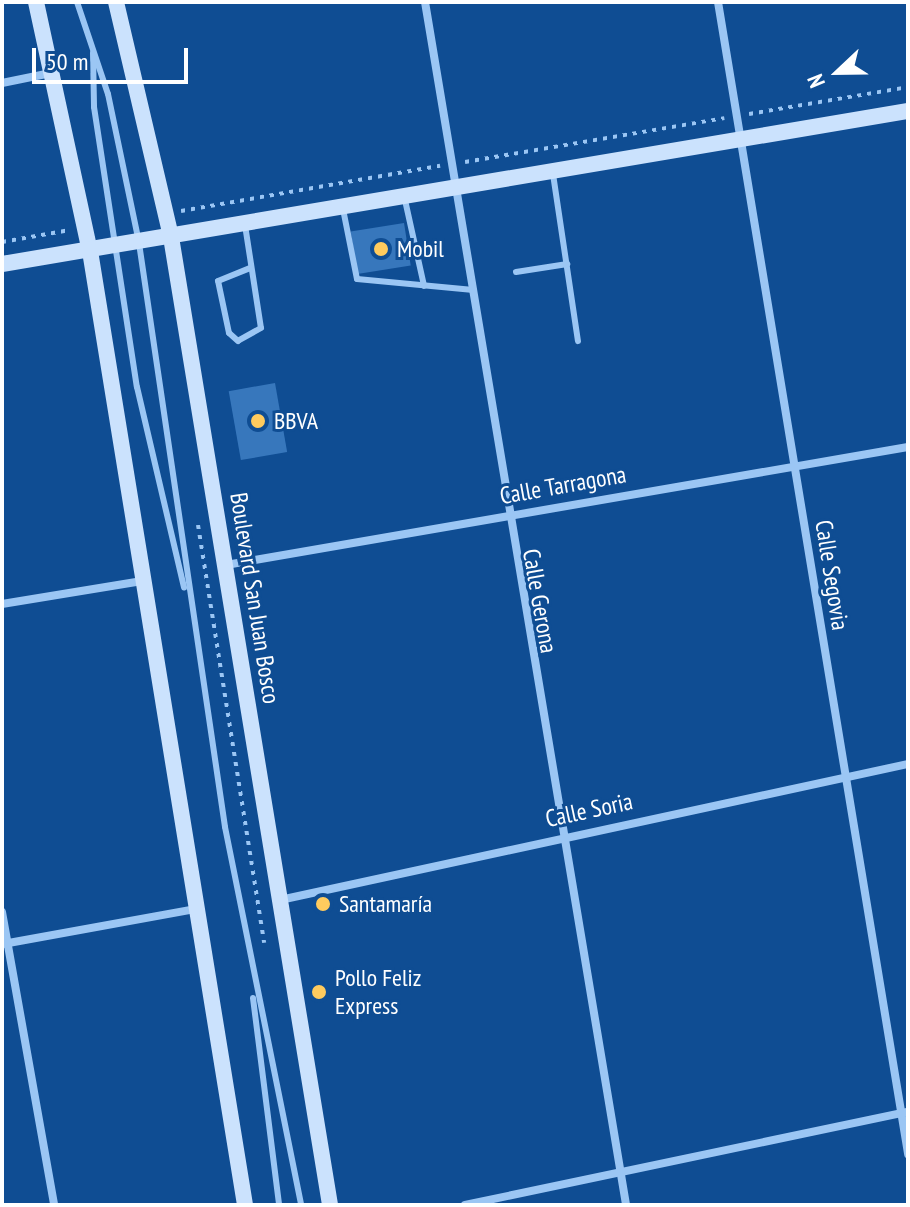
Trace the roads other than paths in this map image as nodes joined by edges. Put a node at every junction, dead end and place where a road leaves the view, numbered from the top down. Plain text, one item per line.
1 (36, 2) edge
2 (77, 2) edge
3 (116, 2) edge
4 (425, 2) edge
5 (718, 2) edge
6 (93, 49) junction
7 (56, 72) junction
8 (2, 83) edge
9 (908, 111) edge
10 (739, 142) junction
11 (553, 174) junction
12 (458, 191) junction
13 (405, 200) junction
14 (343, 209) junction
15 (245, 225) junction
16 (171, 237) junction
17 (139, 243) junction
18 (115, 247) junction
19 (90, 251) junction
20 (2, 264) edge
21 (567, 264) junction
22 (251, 268) junction
23 (516, 272) dead end
24 (424, 286) junction
25 (473, 290) junction
26 (578, 341) dead end
27 (908, 447) edge
28 (794, 466) junction
29 (505, 515) junction
30 (226, 565) junction
31 (142, 581) junction
32 (186, 593) junction
33 (2, 604) edge
34 (908, 764) edge
35 (845, 777) junction
36 (561, 837) junction
37 (280, 900) junction
38 (195, 909) junction
39 (2, 912) edge
40 (5, 944) edge
41 (253, 990) junction
42 (904, 1113) edge
43 (908, 1154) edge
44 (621, 1174) junction
45 (54, 1205) edge
46 (245, 1205) edge
47 (279, 1205) edge
48 (301, 1205) edge
49 (330, 1205) edge
50 (465, 1205) edge
51 (626, 1205) edge

1 - 7 street
2 - 6 lane
3 - 16 street, Boulevard San Juan Bosco
4 - 12 street, Calle Gerona
5 - 10 street, Calle Segovia
6 - 17 lane
6 - 18 lane
7 - 8 street
7 - 19 street
9 - 10 street
10 - 11 street
10 - 28 street, Calle Segovia
11 - 12 street
11 - 21 lane
12 - 13 street
12 - 25 street, Calle Gerona
13 - 14 street
13 - 24 lane
14 - 15 street
14 - 24 lane
15 - 16 street
15 - 22 lane
16 - 17 street
16 - 30 street, Boulevard San Juan Bosco
17 - 18 street
17 - 32 lane
18 - 19 street
18 - 32 lane
19 - 20 street
19 - 31 street
21 - 23 lane
21 - 26 lane
22 - 22 lane
24 - 25 lane
25 - 29 street, Calle Gerona
27 - 28 street, Calle Tarragona
28 - 29 street, Calle Tarragona
28 - 35 street, Calle Segovia
29 - 30 street, Calle Tarragona
29 - 36 street, Calle Gerona
30 - 37 street, Boulevard San Juan Bosco
31 - 33 street
31 - 38 street
32 - 41 lane
34 - 35 street, Calle Soria
35 - 36 street, Calle Soria
35 - 42 street, Calle Segovia
36 - 37 street, Calle Soria
36 - 44 street, Calle Gerona
37 - 49 street, Boulevard San Juan Bosco
38 - 40 street
38 - 46 street
39 - 40 street
40 - 45 street
41 - 47 lane
41 - 48 lane
42 - 43 street, Calle Segovia
42 - 44 street
44 - 50 street
44 - 51 street, Calle Gerona

